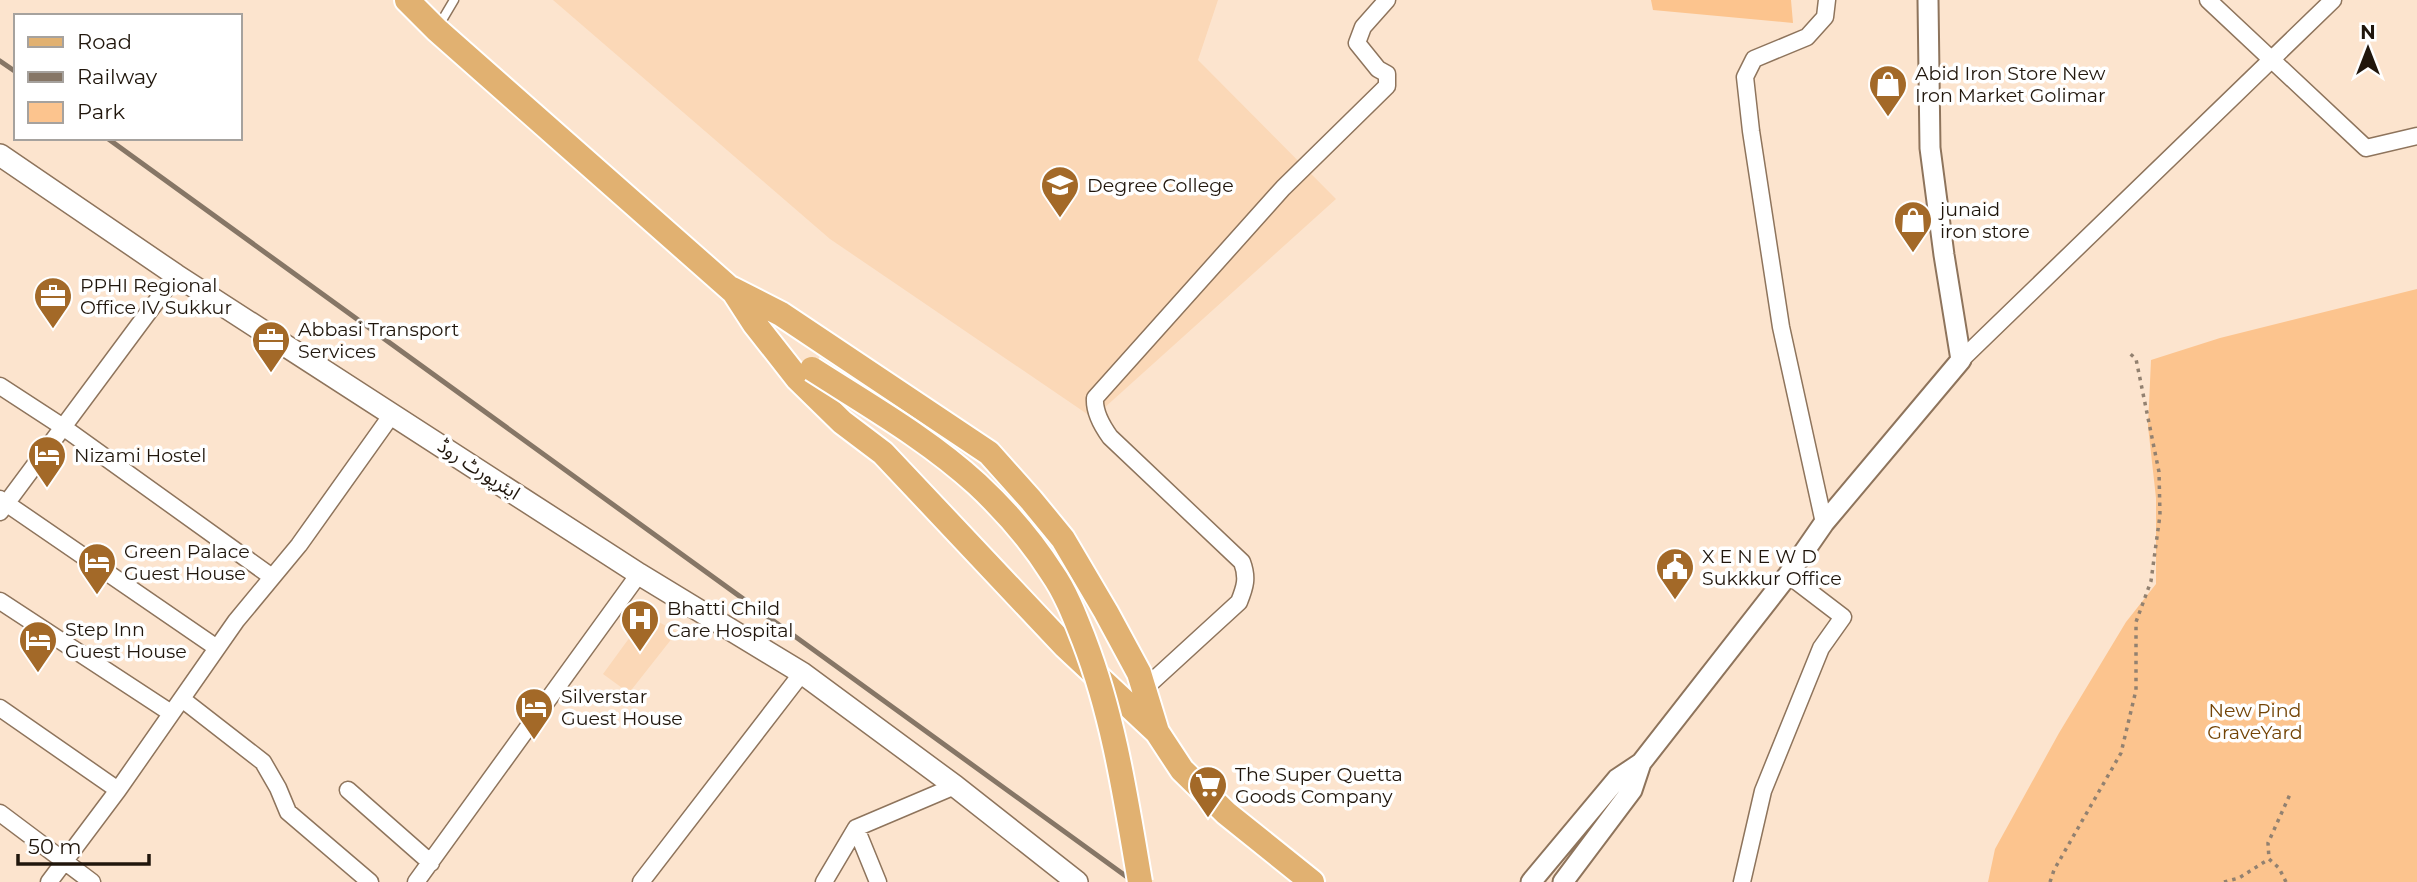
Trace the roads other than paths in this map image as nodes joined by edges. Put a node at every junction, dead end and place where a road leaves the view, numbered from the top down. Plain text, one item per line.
1 (407, 0) edge
2 (454, 0) edge
3 (1387, 0) edge
4 (1827, 0) edge
5 (1928, 0) edge
6 (2208, 0) edge
7 (2333, 0) edge
8 (437, 30) junction
9 (2272, 59) junction
10 (2417, 136) edge
11 (0, 155) edge
12 (176, 275) junction
13 (732, 289) junction
14 (1961, 360) junction
15 (0, 386) edge
16 (393, 413) junction
17 (63, 427) junction
18 (2, 505) edge
19 (1825, 523) junction
20 (639, 574) junction
21 (1788, 575) junction
22 (272, 577) junction
23 (0, 601) edge
24 (217, 649) junction
25 (803, 673) junction
26 (1145, 688) junction
27 (182, 699) junction
28 (0, 708) edge
29 (172, 713) junction
30 (1157, 732) junction
31 (1641, 763) junction
32 (956, 786) junction
33 (118, 790) junction
34 (348, 790) dead end
35 (0, 813) edge
36 (856, 828) junction
37 (65, 861) junction
38 (431, 863) junction
39 (49, 882) edge
40 (92, 882) edge
41 (370, 882) edge
42 (416, 882) edge
43 (641, 882) edge
44 (824, 882) edge
45 (878, 882) edge
46 (1077, 882) edge
47 (1140, 882) edge
48 (1312, 882) edge
49 (1531, 882) edge
50 (1563, 882) edge
51 (1742, 882) edge

1 - 8 main road
2 - 8 lane
3 - 26 street
4 - 19 street
5 - 14 street
6 - 9 street
7 - 9 street
8 - 13 main road
9 - 10 street
9 - 14 street
11 - 12 main road, ایئرپورٹ روڈ
12 - 16 main road, ایئرپورٹ روڈ
12 - 17 street
13 - 26 main road
13 - 30 main road
13 - 47 main road, bridge
14 - 19 street
15 - 17 street
16 - 20 main road, ایئرپورٹ روڈ
16 - 22 street
17 - 18 street
17 - 22 street
18 - 24 street
19 - 21 street
20 - 25 main road, ایئرپورٹ روڈ
20 - 38 street
21 - 31 street
21 - 51 street
22 - 24 street
23 - 29 street
24 - 27 street
25 - 32 main road, ایئرپورٹ روڈ
25 - 43 street
26 - 30 main road
27 - 29 street
27 - 41 street
28 - 33 street
29 - 33 street
30 - 48 main road
31 - 49 street
31 - 50 street
32 - 36 street
32 - 46 main road, ایئرپورٹ روڈ
33 - 37 street
34 - 38 street
35 - 37 street
36 - 44 street
36 - 45 street
37 - 39 street
37 - 40 street
38 - 42 street

